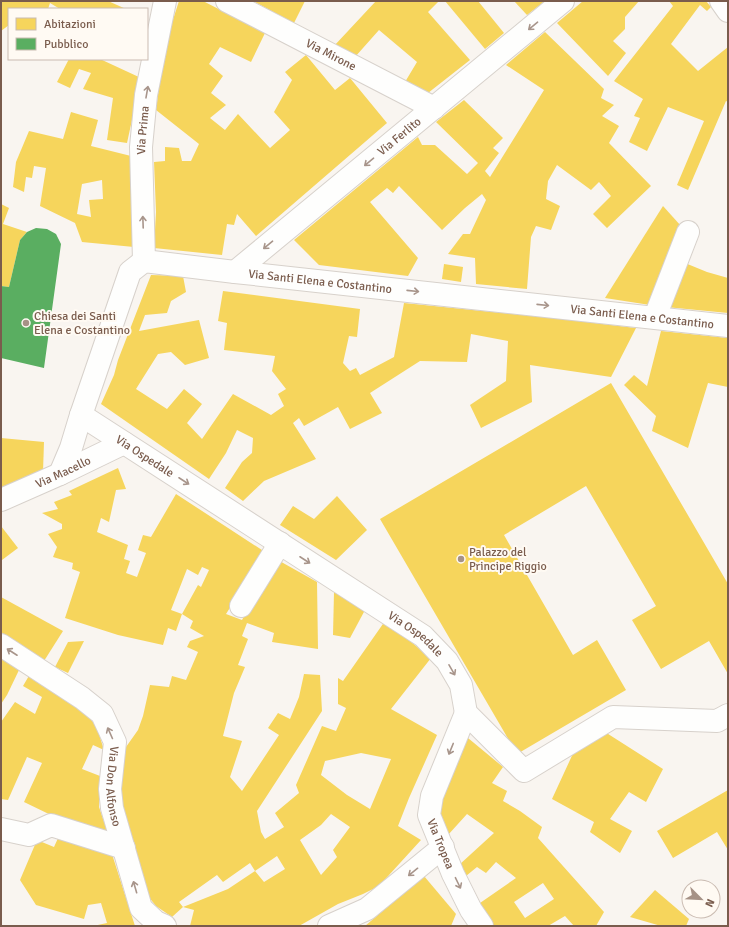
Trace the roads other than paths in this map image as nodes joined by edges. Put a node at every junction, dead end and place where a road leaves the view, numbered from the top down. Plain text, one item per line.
1 (165, 1) edge
2 (227, 1) edge
3 (564, 1) edge
4 (721, 1) edge
5 (728, 11) edge
6 (434, 108) junction
7 (688, 232) dead end
8 (144, 261) junction
9 (235, 272) junction
10 (655, 317) junction
11 (728, 326) edge
12 (81, 415) junction
13 (124, 442) junction
14 (60, 474) junction
15 (1, 500) edge
16 (280, 543) junction
17 (241, 606) dead end
18 (1, 645) edge
19 (466, 713) junction
20 (728, 715) edge
21 (1, 829) edge
22 (443, 847) junction
23 (124, 848) junction
24 (142, 917) edge
25 (165, 926) edge
26 (329, 926) edge
27 (482, 926) edge

8 -> 1 street, Via Prima
2 - 6 street, Via Mirone
3 -> 6 street, Via Ferlito
4 - 5 street
6 -> 9 street, Via Ferlito
7 - 10 street
8 - 9 street, Via Santi Elena e Costantino
8 - 12 street
9 -> 10 street, Via Santi Elena e Costantino
10 - 11 street, Via Santi Elena e Costantino
12 - 13 street, Via Ospedale
12 - 14 street
13 - 14 street, Via Macello
13 -> 16 street, Via Ospedale
14 - 15 street, Via Macello
16 - 17 street
16 -> 19 street, Via Ospedale
23 -> 18 street, Via Don Alfonso
19 - 20 street
19 -> 22 street, Via Tropea
21 - 23 street
22 -> 26 street
22 -> 27 street, Via Tropea
24 -> 23 street, Via Don Alfonso
24 - 25 street, Via Don Alfonso

